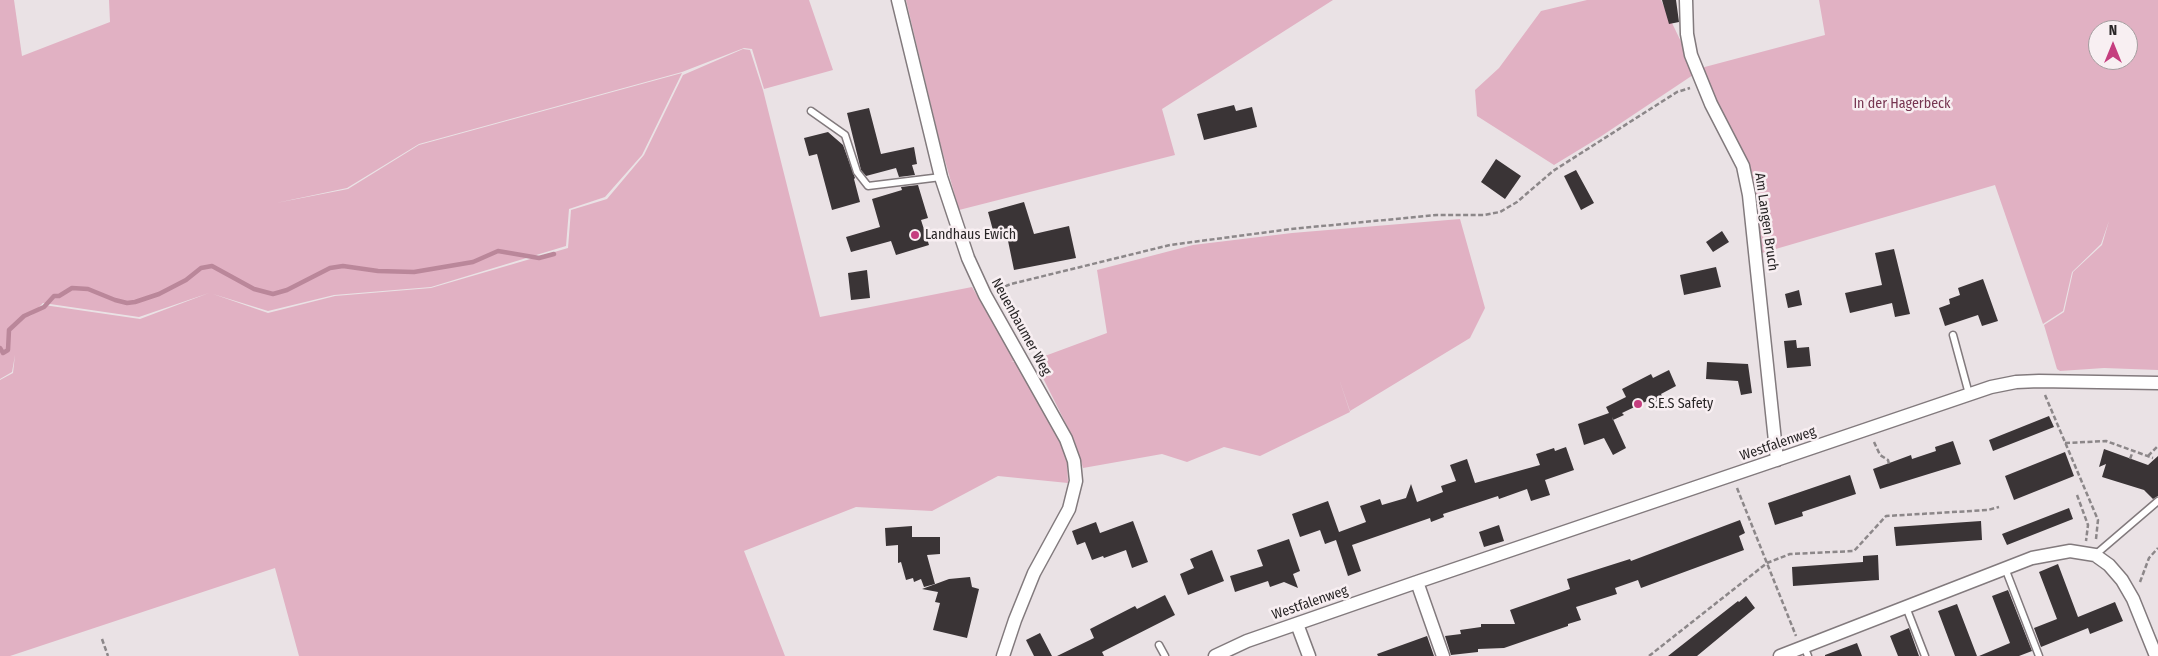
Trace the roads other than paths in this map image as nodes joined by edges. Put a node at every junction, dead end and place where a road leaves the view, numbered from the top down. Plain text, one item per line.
1 (898, 0) edge
2 (1686, 0) edge
3 (811, 111) dead end
4 (941, 177) junction
5 (1953, 335) dead end
6 (2158, 383) edge
7 (1969, 394) junction
8 (1777, 460) junction
9 (2158, 501) edge
10 (2090, 554) junction
11 (2005, 568) junction
12 (1417, 582) junction
13 (1906, 607) junction
14 (1297, 624) junction
15 (1159, 645) dead end
16 (1804, 650) edge
17 (1003, 656) edge
18 (1165, 656) edge
19 (1215, 656) edge
20 (1309, 656) edge
21 (1444, 656) edge
22 (1780, 656) edge
23 (1925, 656) edge
24 (2039, 656) edge
25 (2156, 656) edge

1 - 4 street, Neuenbaumer Weg
2 - 8 street, Am Langen Bruch
3 - 4 lane
4 - 17 street, Neuenbaumer Weg
5 - 7 lane
6 - 7 street, Westfalenweg
7 - 8 street, Westfalenweg
8 - 12 street, Westfalenweg
9 - 10 lane
10 - 11 street
10 - 25 street
11 - 13 street
11 - 24 lane
12 - 14 street, Westfalenweg
12 - 21 street
13 - 16 street
13 - 23 lane
14 - 19 street, Westfalenweg
14 - 20 street
15 - 18 lane
16 - 22 street

